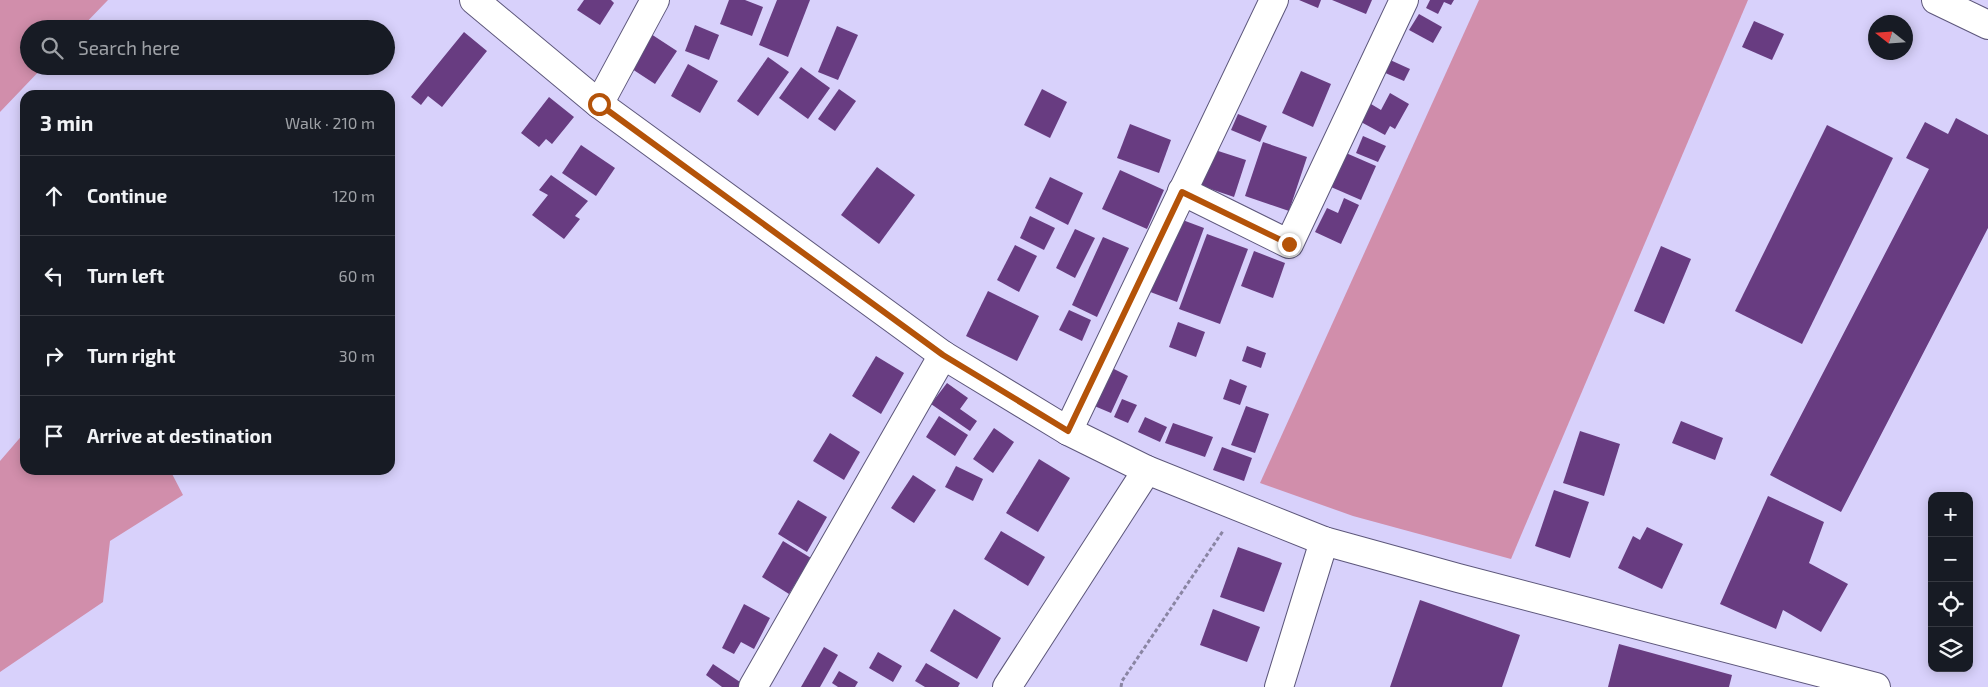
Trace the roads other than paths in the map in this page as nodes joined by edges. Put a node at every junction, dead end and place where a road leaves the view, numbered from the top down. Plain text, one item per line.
1 (474, 0) edge
2 (654, 0) edge
3 (1274, 0) edge
4 (1404, 0) edge
5 (1936, 0) edge
6 (1988, 24) edge
7 (599, 104) junction
8 (1182, 192) junction
9 (943, 355) junction
10 (1068, 431) junction
11 (1147, 470) junction
12 (1324, 541) junction
13 (753, 687) edge
14 (1007, 687) edge
15 (1279, 687) edge
16 (1876, 687) edge

1 - 7 street
2 - 7 street
3 - 8 street
4 - 8 street
5 - 6 street
7 - 9 street
8 - 10 street
9 - 10 street
9 - 13 street
10 - 11 street
11 - 12 street
11 - 14 street
12 - 15 street
12 - 16 street

